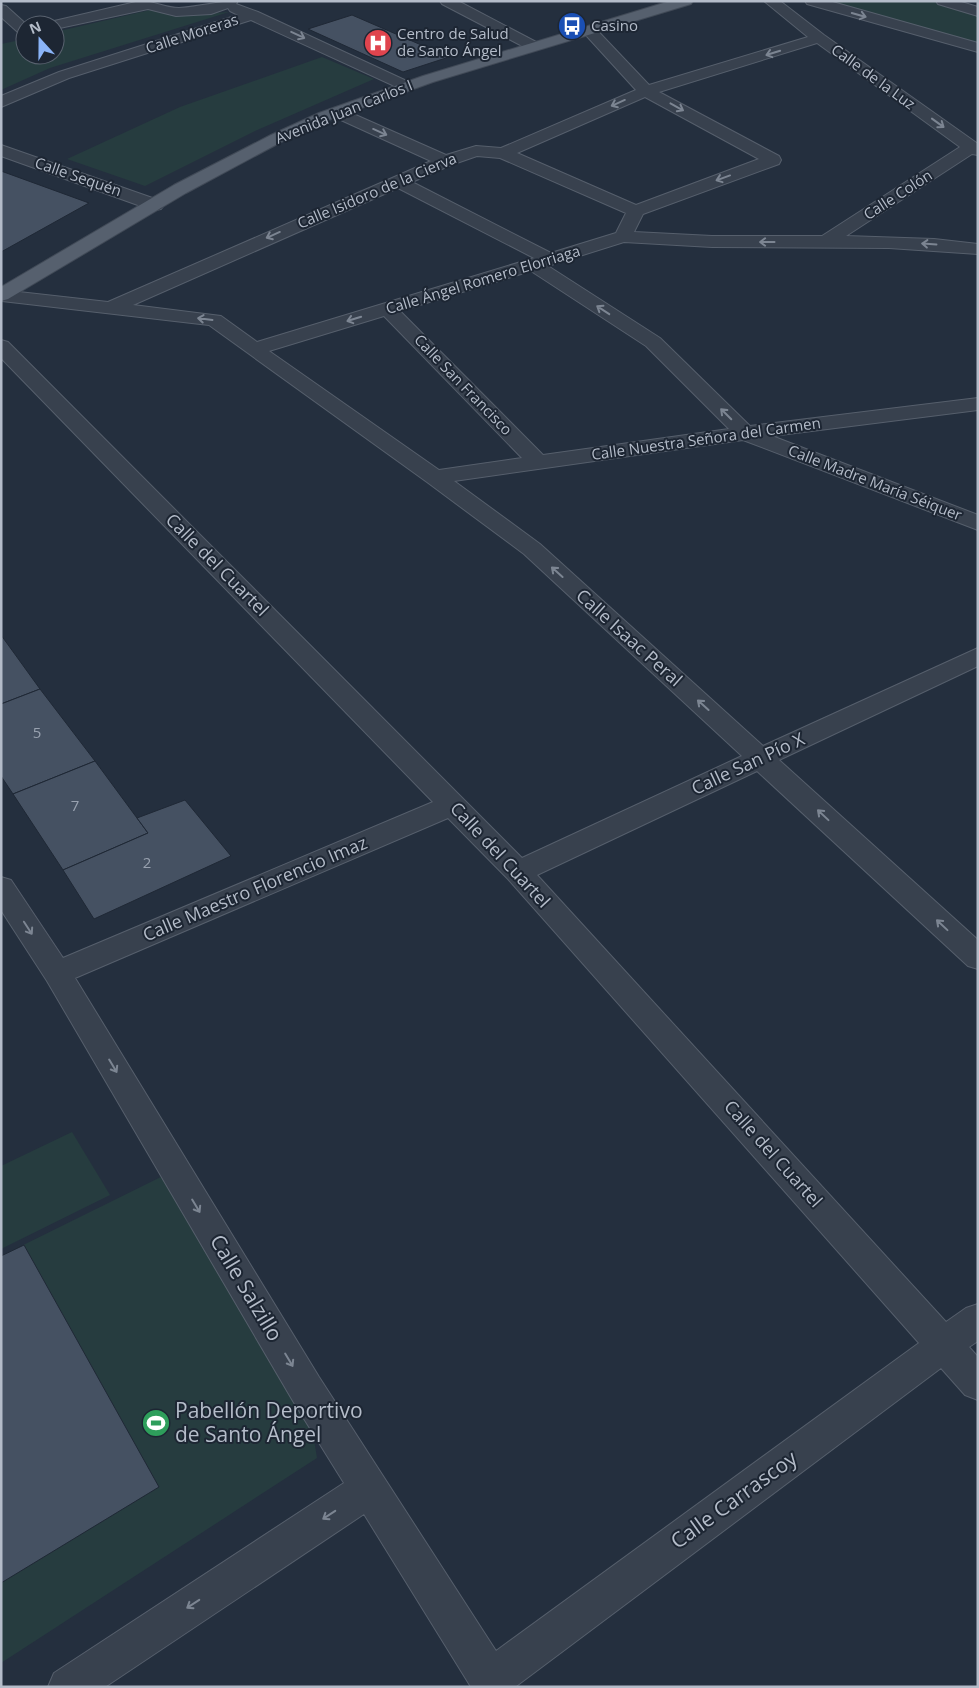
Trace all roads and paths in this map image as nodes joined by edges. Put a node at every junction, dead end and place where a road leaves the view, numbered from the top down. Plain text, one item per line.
1 (447, 1) edge
2 (686, 1) edge
3 (771, 1) edge
4 (812, 1) edge
5 (943, 1) edge
6 (148, 3) edge
7 (229, 3) edge
8 (1, 10) edge
9 (978, 12) edge
10 (253, 15) junction
11 (15, 22) edge
12 (65, 23) edge
13 (589, 30) junction
14 (15, 34) edge
15 (9, 35) dead end
16 (819, 38) junction
17 (533, 46) junction
18 (978, 48) edge
19 (406, 86) junction
20 (646, 90) junction
21 (1, 102) edge
22 (336, 112) junction
23 (974, 148) edge
24 (1, 150) edge
25 (503, 153) junction
26 (444, 161) junction
27 (397, 181) junction
28 (155, 204) junction
29 (636, 211) junction
30 (623, 237) junction
31 (825, 242) junction
32 (978, 249) edge
33 (542, 262) junction
34 (2, 295) edge
35 (110, 308) junction
36 (388, 309) junction
37 (1, 346) edge
38 (254, 349) junction
39 (978, 404) edge
40 (745, 433) junction
41 (538, 462) junction
42 (434, 477) junction
43 (978, 522) edge
44 (978, 656) edge
45 (950, 670) junction
46 (978, 681) edge
47 (761, 758) junction
48 (453, 804) junction
49 (518, 872) junction
50 (1, 887) edge
51 (978, 958) edge
52 (57, 973) junction
53 (978, 1320) edge
54 (944, 1345) junction
55 (978, 1383) edge
56 (370, 1488) junction
57 (493, 1683) edge
58 (68, 1687) edge

1 - 17 street
2 - 13 main road, Avenida Juan Carlos I
3 - 16 street, Calle de la Luz
4 -> 18 street
5 - 9 street
6 - 7 street
6 - 12 street
7 - 10 street
8 - 11 street
10 -> 19 street, Calle Moreras
10 - 21 street, Calle Moreras
13 - 17 main road, Avenida Juan Carlos I
13 - 20 street
14 - 15 street
16 -> 20 street, Calle Isidoro de la Cierva
16 -> 23 street, Calle de la Luz
17 - 19 main road, Avenida Juan Carlos I
19 - 22 main road, Avenida Juan Carlos I
20 -> 25 street, Calle Isidoro de la Cierva
20 -> 29 street
22 -> 26 street
22 - 28 main road, Avenida Juan Carlos I
23 - 31 street, Calle Colón
24 - 28 street, Calle Sequén
25 - 26 street, Calle Isidoro de la Cierva
25 - 29 street
26 - 27 street, Calle Isidoro de la Cierva
27 - 33 street, Calle Madre María Séiquer
27 -> 35 street, Calle Isidoro de la Cierva
28 - 34 main road, Avenida Juan Carlos I
29 - 30 street
31 -> 30 street, Calle Ángel Romero Elorriaga
30 - 33 street, Calle Ángel Romero Elorriaga
32 -> 31 street, Calle Ángel Romero Elorriaga
33 - 36 street, Calle Ángel Romero Elorriaga
40 -> 33 street, Calle Madre María Séiquer
34 - 35 street
38 -> 35 street
36 -> 38 street, Calle Ángel Romero Elorriaga
36 - 41 street, Calle San Francisco
37 - 48 street, Calle del Cuartel
38 - 42 street, Calle Isaac Peral
39 - 40 street, Calle Nuestra Señora del Carmen
40 - 41 street, Calle Nuestra Señora del Carmen
40 - 43 street, Calle Madre María Séiquer
41 - 42 street, Calle Nuestra Señora del Carmen
47 -> 42 street, Calle Isaac Peral
44 - 45 street, Calle San Pío X
45 - 46 street
45 - 47 street, Calle San Pío X
47 - 49 street, Calle San Pío X
51 -> 47 street, Calle Isaac Peral
48 - 49 street, Calle del Cuartel
48 - 52 street, Calle Maestro Florencio Imaz
49 - 54 street, Calle del Cuartel
50 -> 52 street, Calle Salzillo
52 -> 56 street, Calle Salzillo
53 - 54 street, Calle Carrascoy
54 - 55 street, Calle del Cuartel
54 - 57 street, Calle Carrascoy
56 - 57 street, Calle Salzillo
56 -> 58 street

